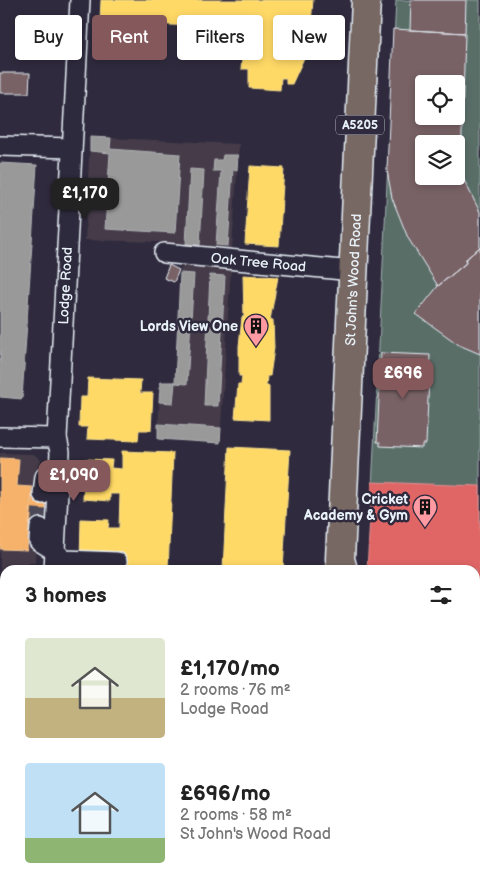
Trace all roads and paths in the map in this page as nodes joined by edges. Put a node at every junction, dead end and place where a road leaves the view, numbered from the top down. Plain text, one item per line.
1 (80, 0) edge
2 (366, 0) edge
3 (0, 146) edge
4 (72, 148) junction
5 (164, 253) dead end
6 (354, 271) junction
7 (0, 437) edge
8 (57, 438) junction
9 (59, 468) junction
10 (43, 494) tunnel mouth
11 (40, 528) tunnel mouth
12 (55, 550) junction
13 (117, 562) dead end
14 (54, 565) edge
15 (339, 565) edge

1 - 4 street, Lodge Road
2 - 6 highway, St John's Wood Road / A5205
3 - 4 street
4 - 8 street, Lodge Road
5 - 6 street, Oak Tree Road
6 - 15 highway, St John's Wood Road / A5205
7 - 8 street
8 - 9 street, Lodge Road
9 - 10 street
9 - 12 street, Lodge Road
11 - 12 street
12 - 13 street
12 - 14 street, Lodge Road

